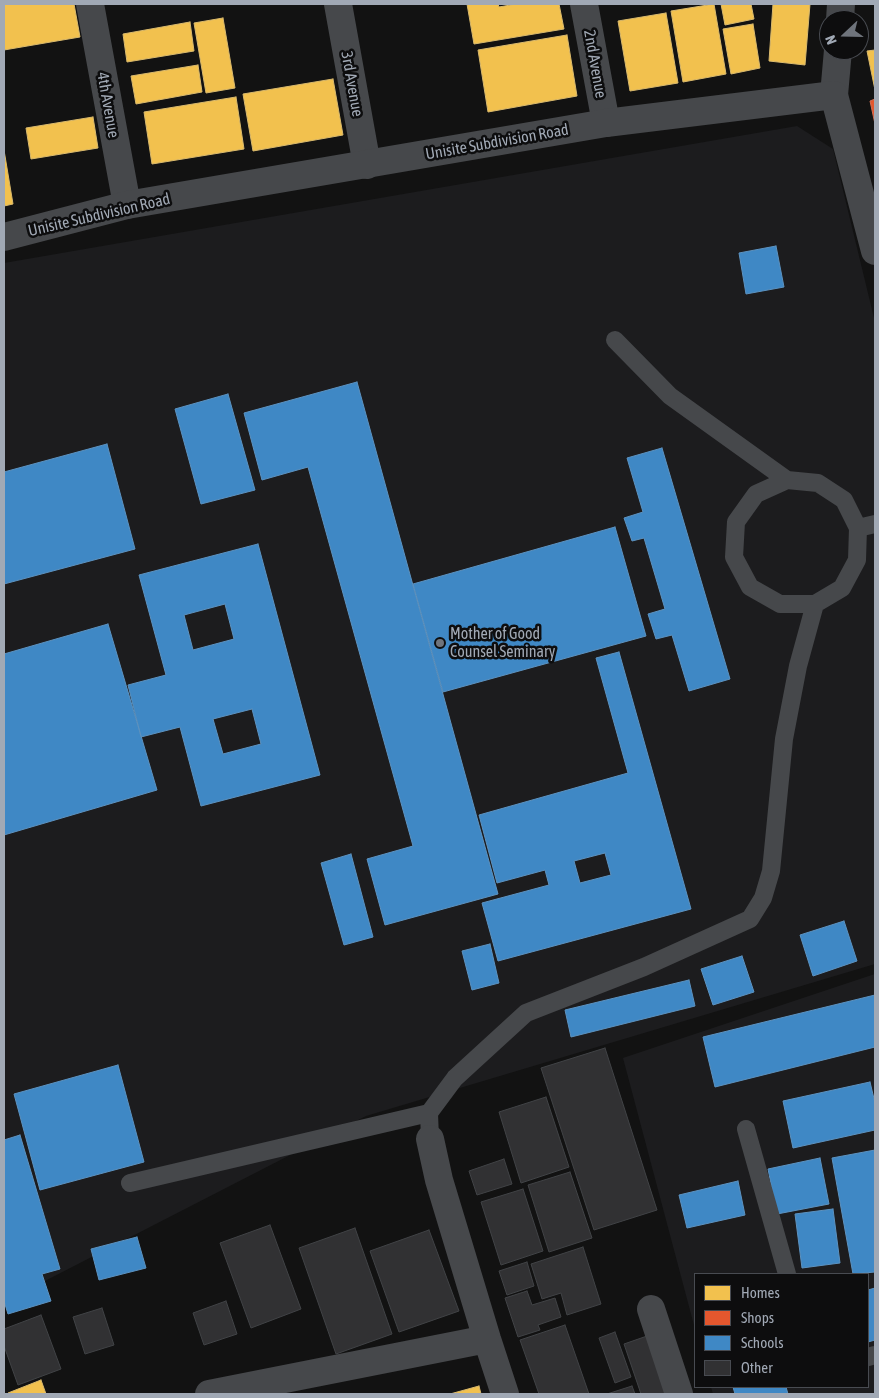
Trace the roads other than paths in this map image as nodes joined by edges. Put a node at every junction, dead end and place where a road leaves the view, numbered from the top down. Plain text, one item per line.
1 (90, 4) edge
2 (338, 4) edge
3 (584, 4) edge
4 (837, 60) edge
5 (834, 95) junction
6 (606, 124) junction
7 (367, 164) junction
8 (127, 206) junction
9 (4, 236) edge
10 (875, 251) edge
11 (615, 340) dead end
12 (787, 480) junction
13 (867, 526) edge
14 (814, 604) junction
15 (430, 1126) junction
16 (746, 1129) dead end
17 (130, 1183) dead end
18 (787, 1273) edge
19 (651, 1309) dead end
20 (487, 1340) junction
21 (209, 1394) edge
22 (505, 1394) edge
23 (679, 1394) edge

1 - 8 street, 4th Avenue
2 - 7 street, 3rd Avenue
3 - 6 street, 2nd Avenue
4 - 5 street
5 - 6 street, Unisite Subdivision Road
5 - 10 street
6 - 7 street, Unisite Subdivision Road
7 - 8 street, Unisite Subdivision Road
8 - 9 street, Unisite Subdivision Road
11 - 12 lane
12 - 13 lane
12 - 14 lane
13 - 14 lane
14 - 15 lane
15 - 17 lane
15 - 20 street
16 - 18 lane
19 - 23 street
20 - 21 street
20 - 22 street

